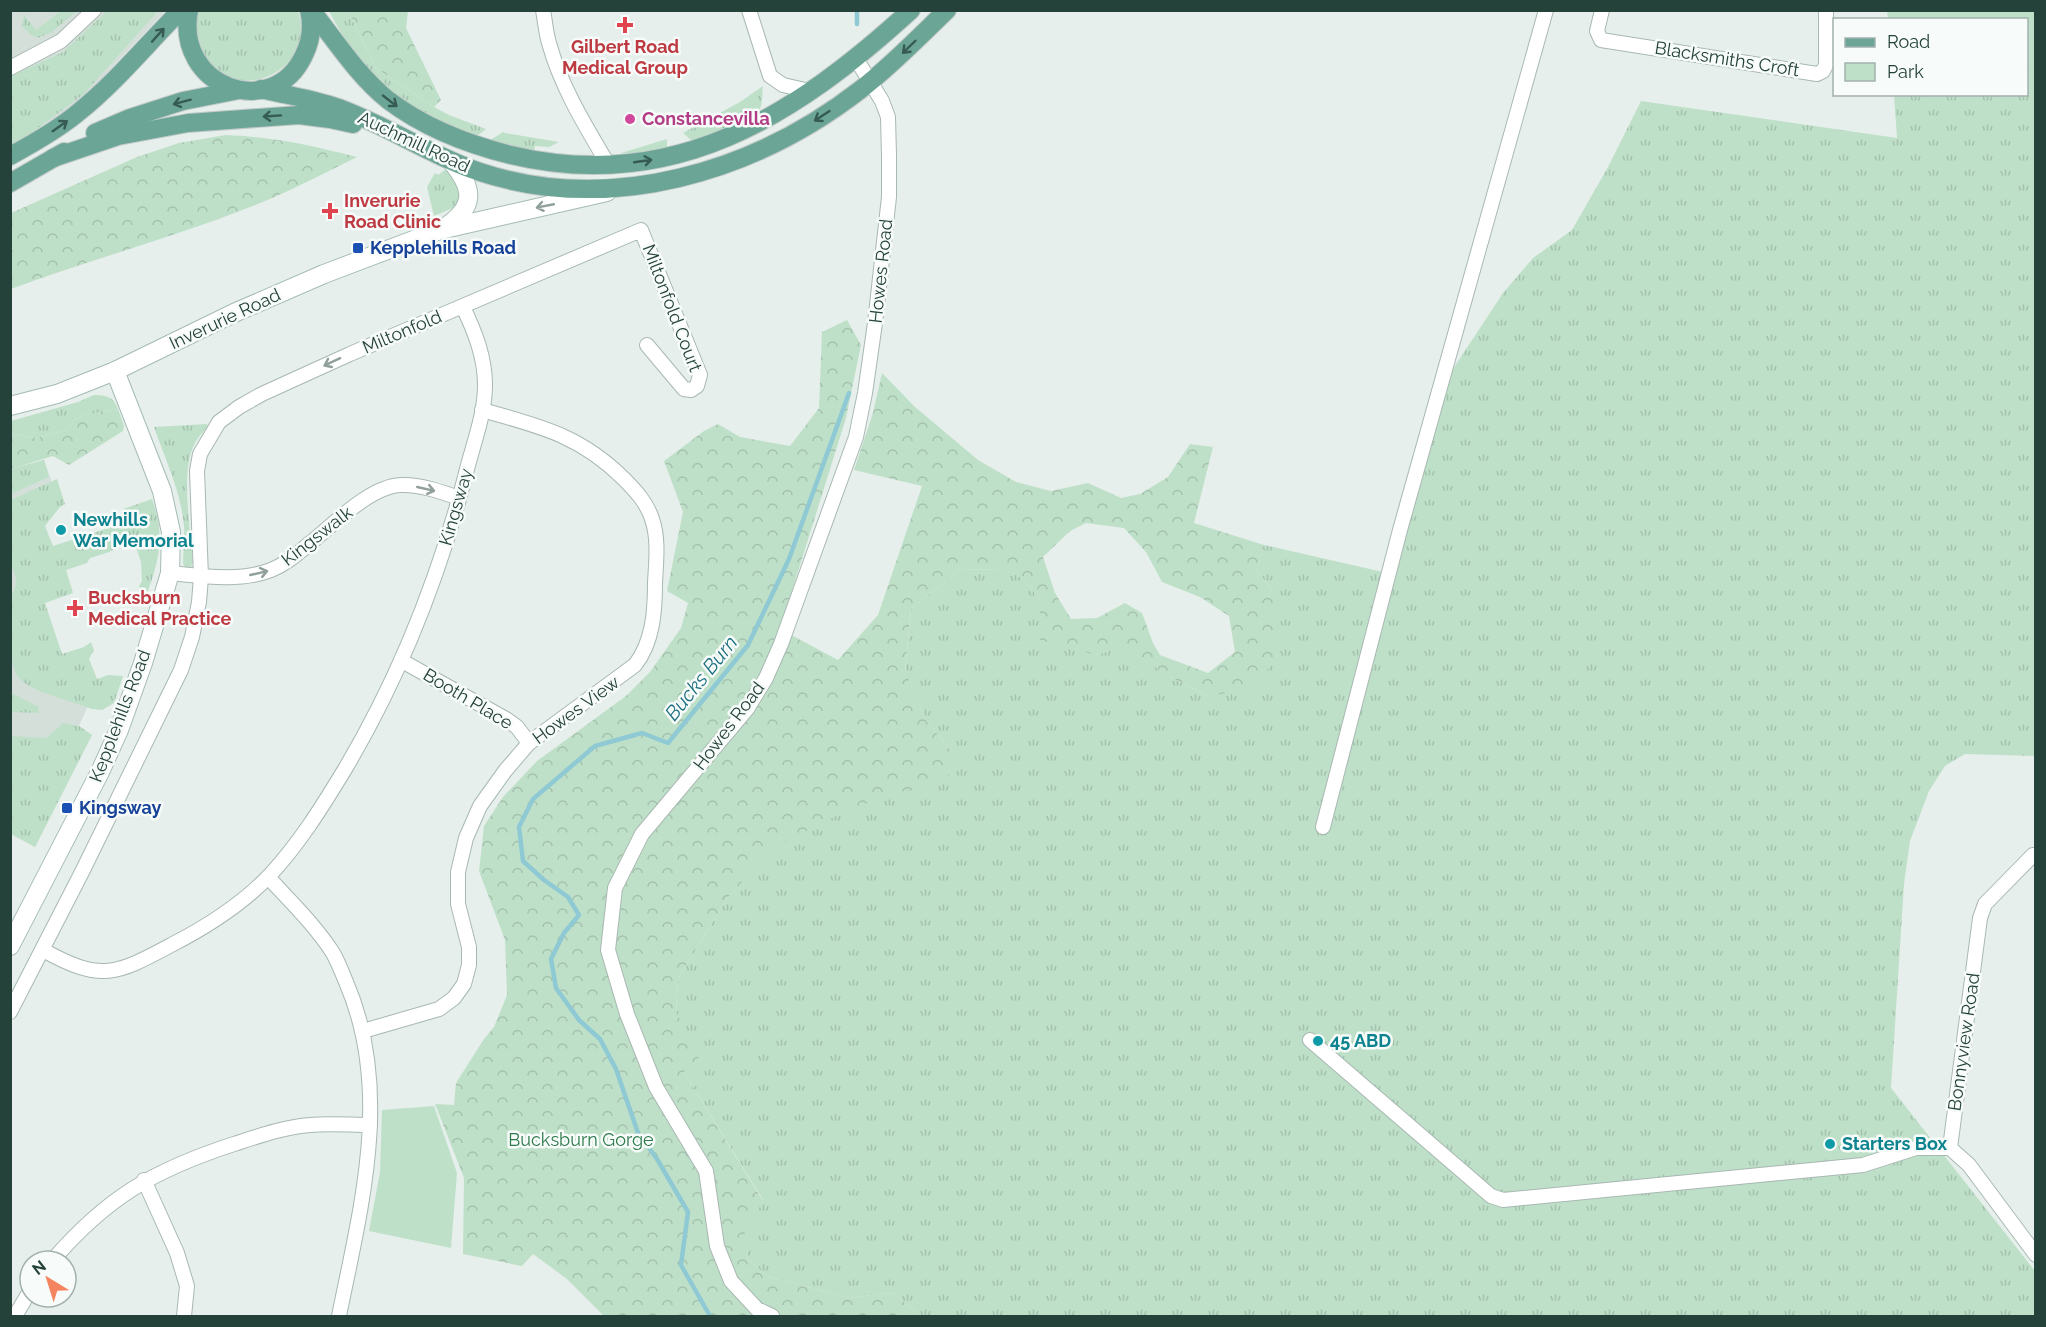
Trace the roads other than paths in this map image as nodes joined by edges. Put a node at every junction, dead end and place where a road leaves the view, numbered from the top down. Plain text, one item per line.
1 (94, 10) edge
2 (181, 10) edge
3 (189, 10) edge
4 (310, 10) edge
5 (543, 10) edge
6 (749, 10) edge
7 (910, 10) edge
8 (947, 10) edge
9 (1546, 10) edge
10 (1602, 10) edge
11 (1826, 10) edge
12 (855, 57) junction
13 (10, 68) edge
14 (869, 82) junction
15 (261, 89) junction
16 (239, 90) junction
17 (810, 91) junction
18 (420, 147) junction
19 (10, 156) edge
20 (53, 158) junction
21 (452, 162) junction
22 (609, 165) junction
23 (10, 183) edge
24 (623, 189) junction
25 (440, 230) junction
26 (641, 230) joint
27 (463, 307) junction
28 (647, 345) dead end
29 (115, 370) junction
30 (10, 406) edge
31 (482, 410) junction
32 (197, 471) joint
33 (459, 498) junction
34 (170, 573) junction
35 (201, 577) junction
36 (402, 661) junction
37 (529, 743) junction
38 (1323, 827) dead end
39 (2033, 855) dead end
40 (268, 877) junction
41 (10, 946) edge
42 (44, 950) junction
43 (10, 1012) edge
44 (363, 1031) junction
45 (1310, 1041) dead end
46 (370, 1125) junction
47 (1950, 1148) junction
48 (144, 1180) junction
49 (62, 1249) edge
50 (2036, 1255) edge
51 (16, 1301) edge
52 (15, 1317) edge
53 (184, 1317) edge
54 (339, 1317) edge
55 (772, 1317) edge

1 - 13 street
19 -> 2 main road
3 - 16 main road
4 - 15 main road
4 -> 22 main road, Auchmill Road
5 - 22 street
6 - 17 street
7 - 12 main road, Auchmill Road
8 -> 14 main road, Auchmill Road
9 - 38 street
10 - 11 street, Blacksmiths Croft
12 - 14 street, Howes Road
12 - 17 main road, Auchmill Road
14 -> 24 main road, Auchmill Road
14 - 55 street, Howes Road
15 - 16 main road
15 - 18 main road, Auchmill Road
16 -> 20 main road
22 -> 17 main road, Auchmill Road
18 -> 20 main road
18 - 21 main road, Auchmill Road
20 - 23 main road
21 - 24 main road, Auchmill Road
21 - 25 street, Inverurie Road
24 -> 25 street, Inverurie Road
25 - 29 street, Inverurie Road
26 - 27 street, Miltonfold
26 - 28 street, Miltonfold Court
27 - 31 street, Kingsway
27 -> 32 street, Miltonfold
29 - 30 street, Inverurie Road
29 - 34 street, Kepplehills Road
31 - 33 street, Kingsway
31 - 37 street, Howes View
32 - 35 street, Kepplehills Road
35 -> 33 street, Kingswalk
33 - 36 street, Kingsway
34 - 35 street, Kingswalk
34 - 41 street, Kepplehills Road
35 - 42 street, Kepplehills Road
36 - 37 street, Booth Place
36 - 40 street, Kingsway
37 - 44 street, Howes View
39 - 47 street, Bonnyview Road
40 - 42 street, Kingsway
40 - 44 street
42 - 43 street, Kepplehills Road
44 - 46 street
45 - 47 street
46 - 48 street
46 - 54 street
47 - 50 street
48 - 49 street
48 - 53 street
51 - 52 street

